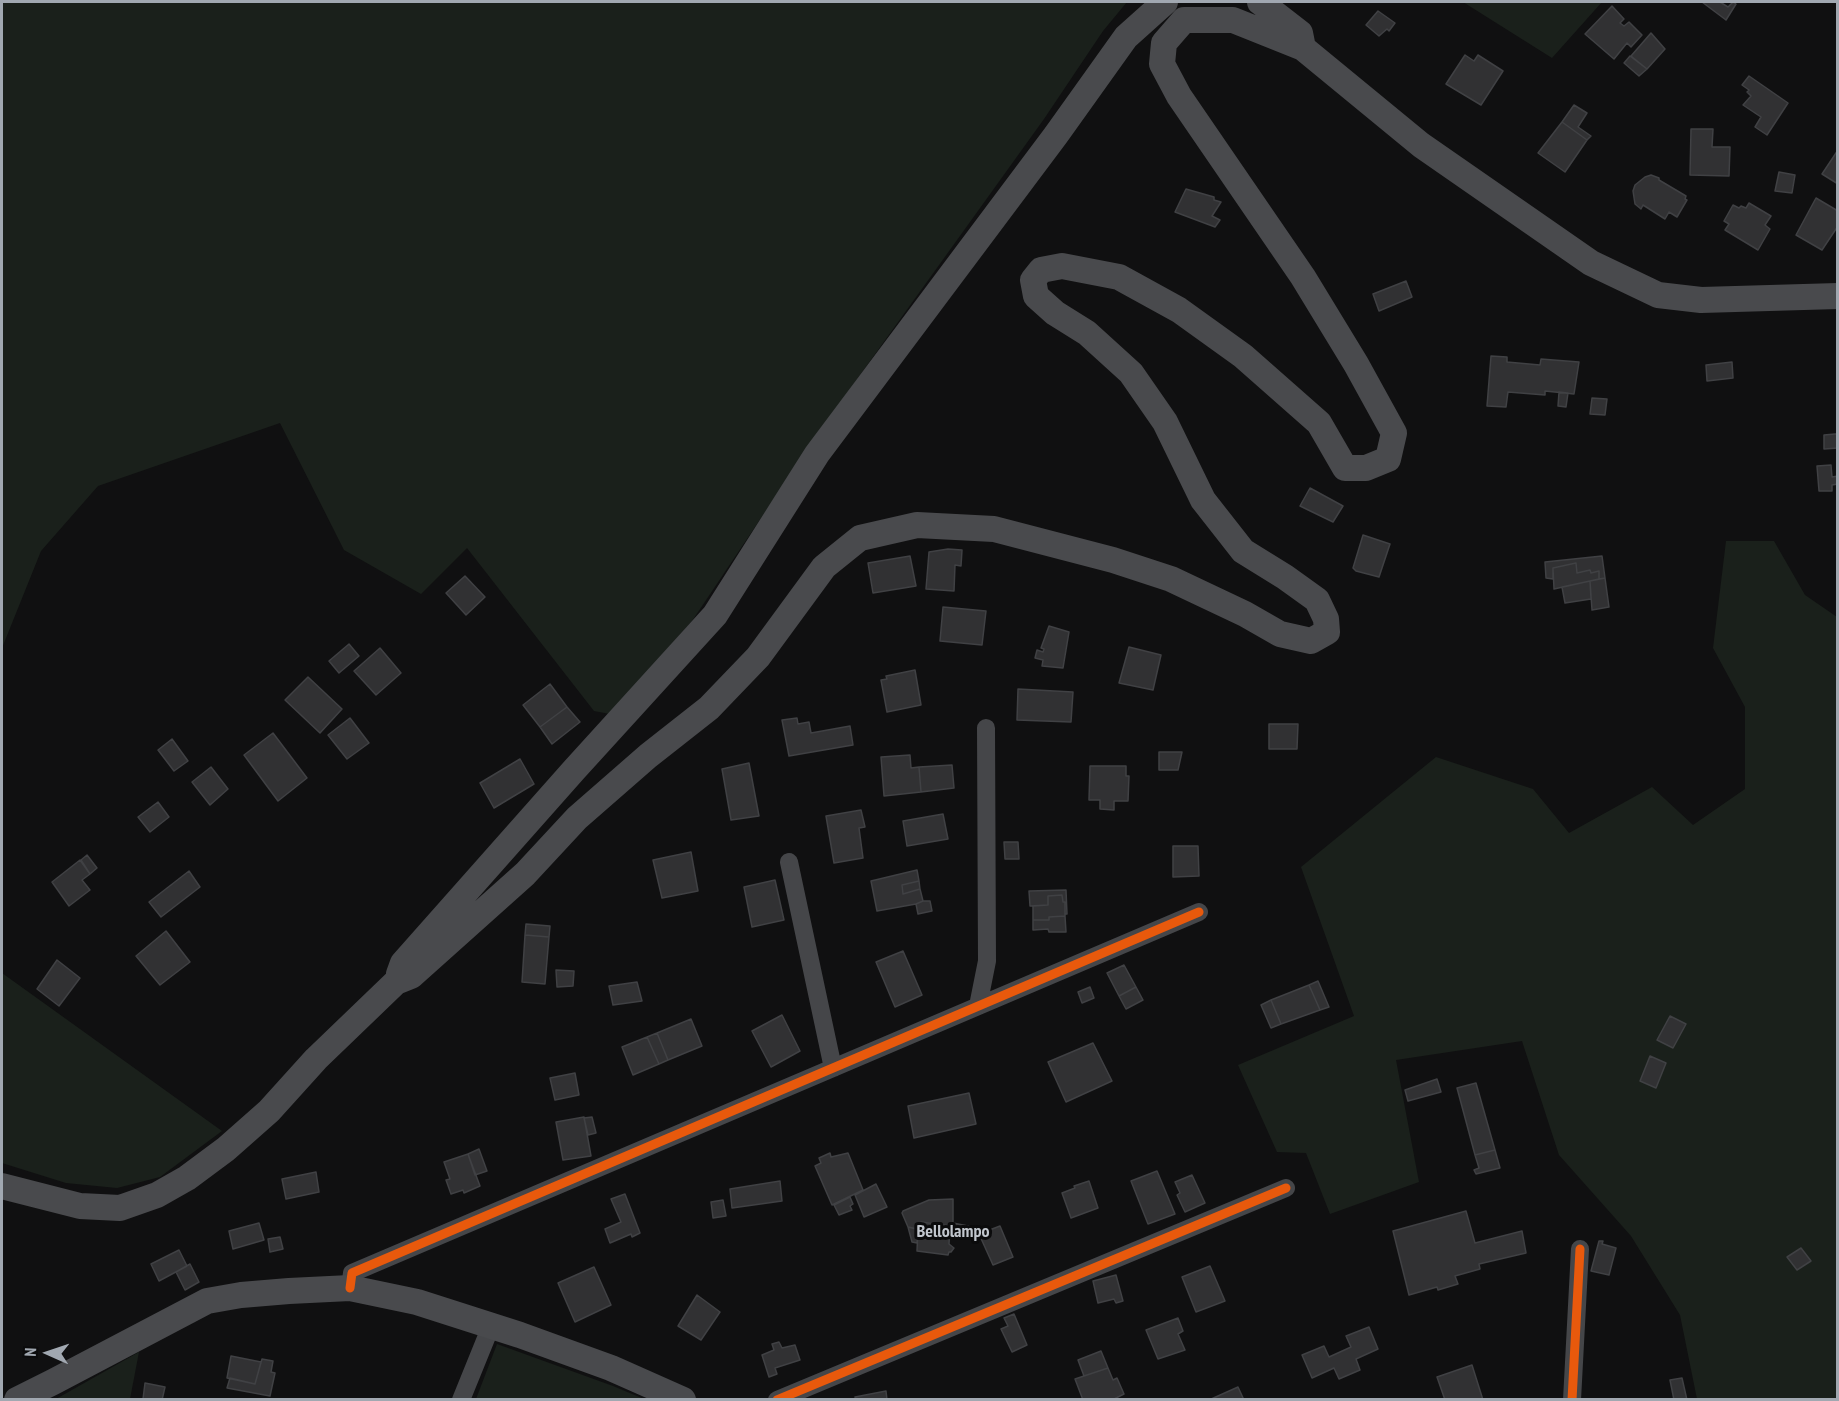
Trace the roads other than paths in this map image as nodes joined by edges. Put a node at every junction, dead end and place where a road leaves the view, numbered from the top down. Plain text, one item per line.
1 (1165, 2) edge
2 (1260, 2) edge
3 (1303, 48) junction
4 (1838, 296) edge
5 (986, 728) dead end
6 (789, 862) dead end
7 (1199, 912) dead end
8 (396, 982) junction
9 (978, 1006) junction
10 (833, 1068) junction
11 (2, 1186) edge
12 (1286, 1188) dead end
13 (1580, 1249) dead end
14 (350, 1288) junction
15 (491, 1326) junction
16 (17, 1400) edge
17 (461, 1400) edge
18 (683, 1400) edge
19 (777, 1400) edge
20 (1572, 1400) edge

1 - 8 main road
2 - 3 main road
3 - 4 main road
3 - 8 main road
5 - 9 street
6 - 10 street
7 - 9 street
8 - 11 main road
9 - 10 street
10 - 14 street
12 - 19 street
13 - 20 street
14 - 15 main road
14 - 16 main road
15 - 17 street
15 - 18 main road

